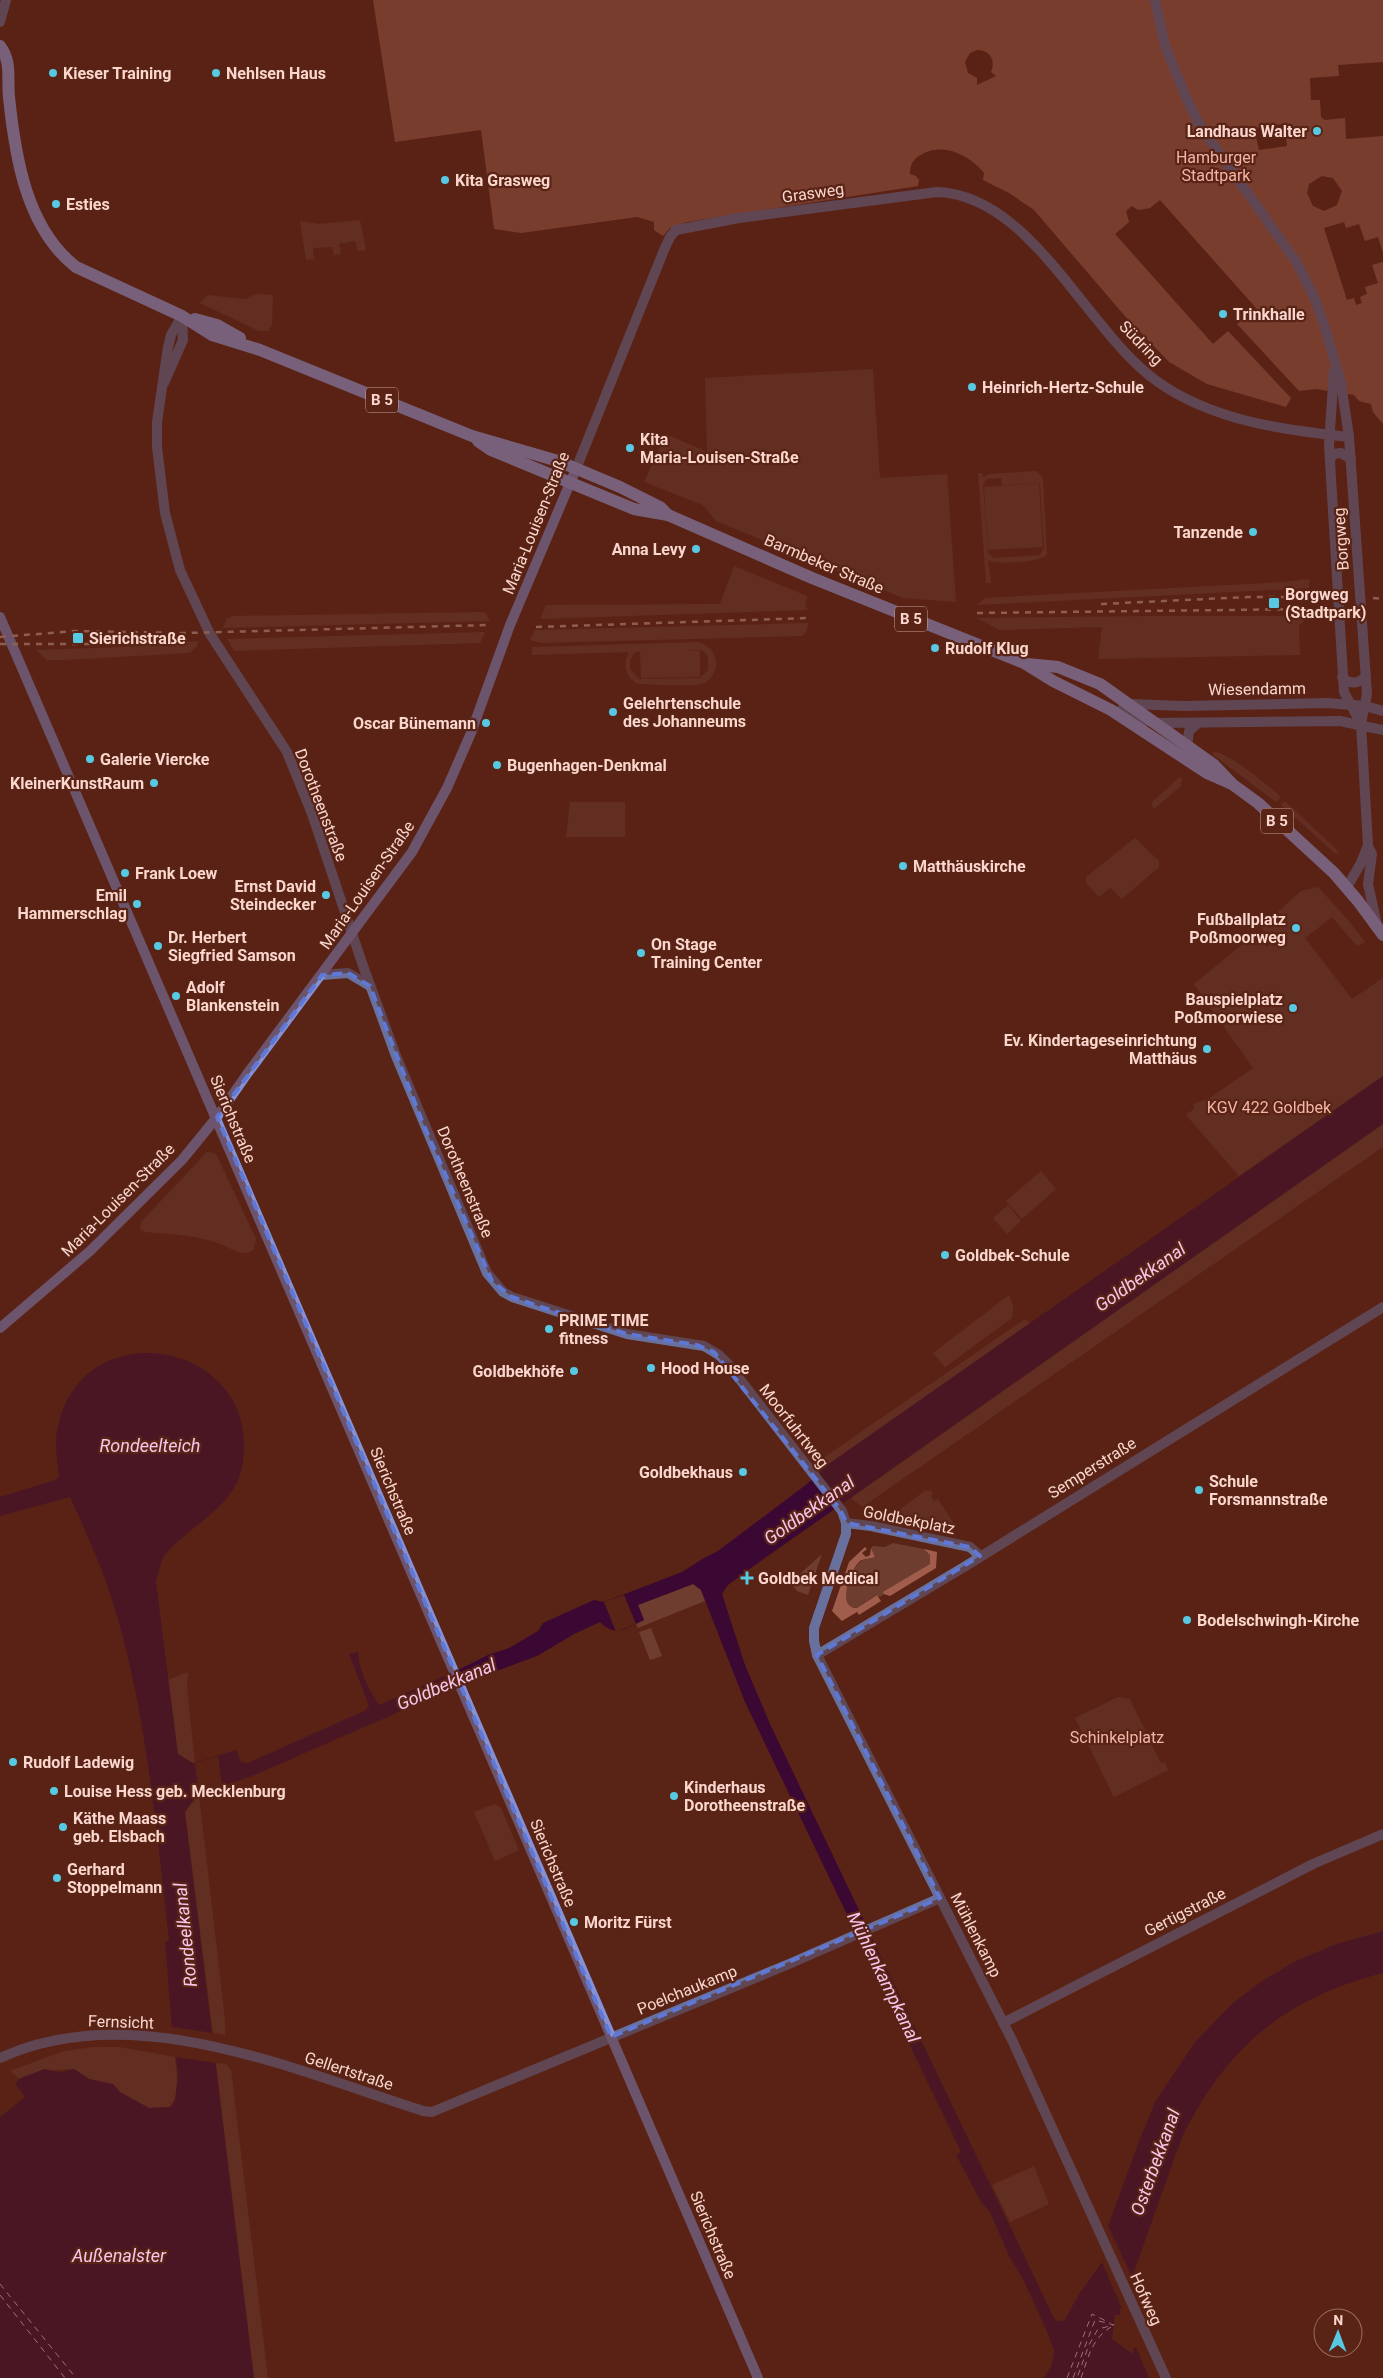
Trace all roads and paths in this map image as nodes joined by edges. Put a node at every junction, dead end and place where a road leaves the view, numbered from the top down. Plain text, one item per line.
1 (6, 0) edge
2 (1155, 0) edge
3 (1, 16) edge
4 (1, 44) edge
5 (0, 76) edge
6 (9, 97) junction
7 (955, 193) joint
8 (676, 230) joint
9 (182, 316) junction
10 (1334, 365) junction
11 (1329, 435) junction
12 (1350, 437) junction
13 (474, 438) junction
14 (1351, 459) junction
15 (1330, 460) junction
16 (576, 469) junction
17 (570, 482) junction
18 (668, 515) junction
19 (0, 617) edge
20 (1024, 664) junction
21 (1366, 676) junction
22 (1342, 677) junction
23 (1131, 704) junction
24 (1348, 704) junction
25 (1365, 706) junction
26 (1383, 711) edge
27 (1116, 714) junction
28 (1156, 723) junction
29 (1198, 723) junction
30 (1361, 724) junction
31 (1383, 730) edge
32 (1187, 746) junction
33 (1232, 784) junction
34 (1368, 845) junction
35 (1347, 886) junction
36 (1380, 931) edge
37 (352, 933) junction
38 (322, 975) junction
39 (370, 986) junction
40 (217, 1118) junction
41 (503, 1292) joint
42 (1383, 1307) edge
43 (0, 1328) edge
44 (846, 1523) junction
45 (980, 1556) junction
46 (817, 1655) junction
47 (1383, 1834) edge
48 (940, 1898) junction
49 (1003, 2023) junction
50 (611, 2037) junction
51 (243, 2054) joint
52 (0, 2058) edge
53 (444, 2107) joint
54 (1100, 2232) joint
55 (758, 2378) edge
56 (1166, 2378) edge

1 - 3 street
2 - 10 street
4 - 6 main road, B 5
5 - 6 main road, B 5
6 - 9 main road, Barmbeker Straße / B 5
7 - 8 street, Grasweg
7 - 11 street, Südring
8 - 16 street, Maria-Louisen-Straße
9 - 13 main road, Barmbeker Straße / B 5
9 - 37 street, Dorotheenstraße
10 - 11 street, Borgweg
10 - 12 street, Borgweg
11 - 12 street, Südring
11 - 15 street, Borgweg
12 - 14 street, Borgweg
13 - 16 main road, Barmbeker Straße / B 5
13 - 17 main road, Barmbeker Straße / B 5
14 - 15 street
14 - 21 street, Borgweg
15 - 22 street, Borgweg
16 - 17 main road, Maria-Louisen-Straße
16 - 18 main road, Barmbeker Straße / B 5
17 - 18 main road, Barmbeker Straße / B 5
17 - 37 main road, Maria-Louisen-Straße
18 - 20 main road, Barmbeker Straße / B 5
19 - 40 main road, Sierichstraße
20 - 23 main road, Barmbeker Straße / B 5
20 - 27 main road, Barmbeker Straße / B 5
21 - 22 street
21 - 25 street, Borgweg
22 - 24 street, Borgweg
23 - 24 street, Wiesendamm
23 - 27 street
23 - 28 main road, Barmbeker Straße / B 5
24 - 25 street, Wiesendamm
24 - 30 street, Borgweg
25 - 26 street, Wiesendamm
25 - 30 street, Borgweg
27 - 28 street, Wiesendamm
27 - 33 main road, Barmbeker Straße / B 5
28 - 29 street, Wiesendamm
28 - 32 main road, Barmbeker Straße / B 5
29 - 30 street, Wiesendamm
29 - 32 street
30 - 31 street, Wiesendamm
30 - 34 street, Borgweg
32 - 33 main road, Barmbeker Straße / B 5
33 - 35 main road, Barmbeker Straße / B 5
34 - 35 street, Borgweg
34 - 36 street, Borgweg
35 - 36 main road, Barmbeker Straße / B 5
37 - 38 main road, Maria-Louisen-Straße
37 - 39 street, Dorotheenstraße
38 - 39 street
38 - 40 main road, Maria-Louisen-Straße
39 - 41 street, Dorotheenstraße
40 - 43 main road, Maria-Louisen-Straße
40 - 50 main road, Sierichstraße
41 - 44 street, Moorfuhrtweg
42 - 45 street, Semperstraße
44 - 45 street, Goldbekplatz
44 - 46 street, Goldbekplatz
45 - 46 street, Semperstraße
46 - 48 street, Mühlenkamp
47 - 49 street, Gertigstraße
48 - 49 street, Mühlenkamp
48 - 50 street, Poelchaukamp
49 - 54 street, Mühlenkamp
50 - 53 street, Poelchaukamp
50 - 55 main road, Sierichstraße
51 - 52 street, Fernsicht
51 - 53 street, Gellertstraße
54 - 56 street, Hofweg

